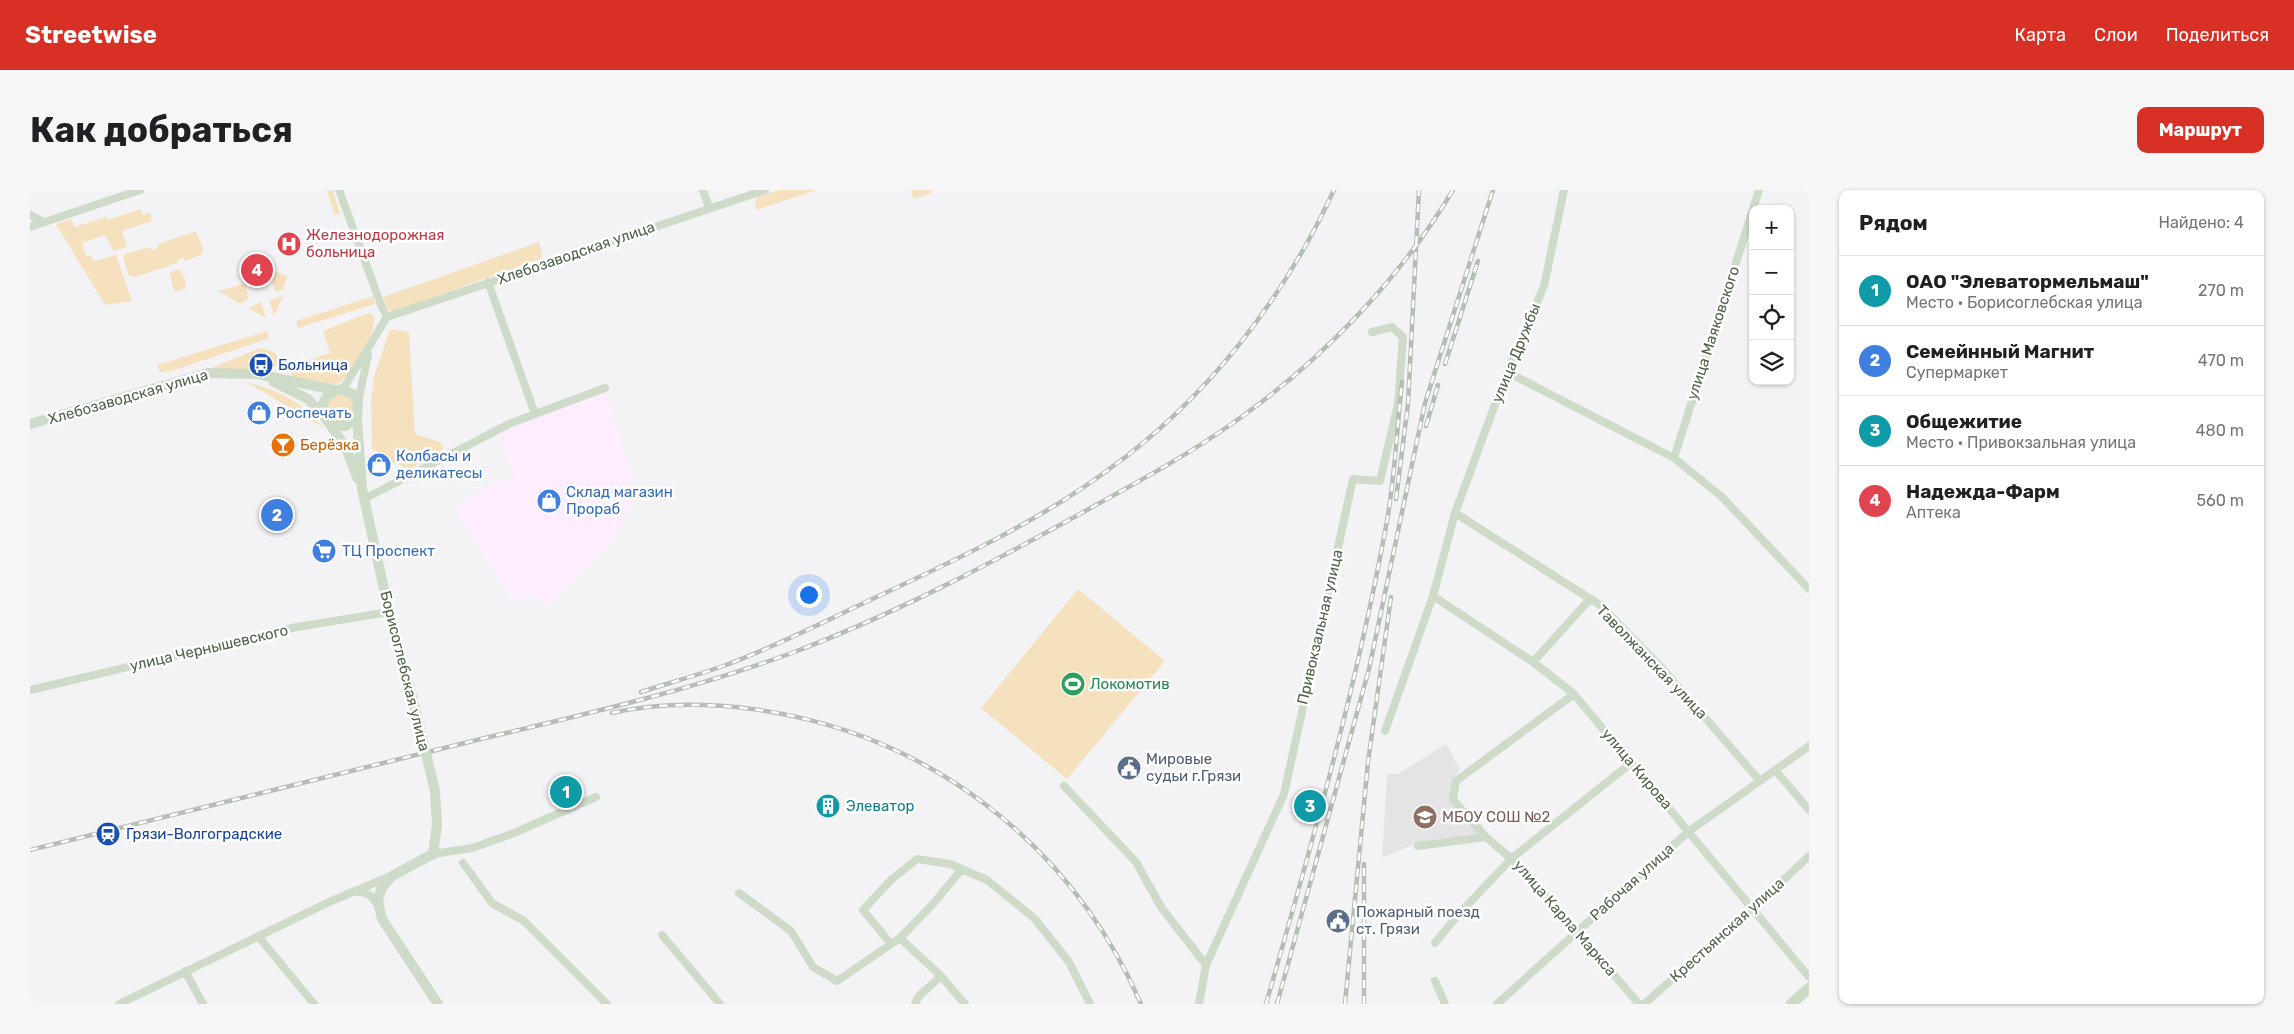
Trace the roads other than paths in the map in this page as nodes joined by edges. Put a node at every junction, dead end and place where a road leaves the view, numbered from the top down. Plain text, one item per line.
1 (140, 190) edge
2 (339, 190) edge
3 (703, 190) edge
4 (765, 190) edge
5 (1564, 190) edge
6 (1759, 190) edge
7 (1754, 205) edge
8 (709, 208) junction
9 (30, 215) edge
10 (42, 221) junction
11 (1749, 222) edge
12 (30, 226) edge
13 (488, 282) junction
14 (387, 316) junction
15 (1372, 332) dead end
16 (370, 347) junction
17 (1507, 372) junction
18 (257, 374) junction
19 (605, 388) dead end
20 (339, 390) junction
21 (358, 402) junction
22 (535, 414) junction
23 (357, 418) junction
24 (326, 420) junction
25 (30, 424) edge
26 (1674, 458) junction
27 (363, 494) junction
28 (1455, 513) junction
29 (1809, 588) edge
30 (1433, 596) junction
31 (1590, 599) junction
32 (389, 612) junction
33 (1533, 662) junction
34 (30, 690) edge
35 (1574, 694) junction
36 (1385, 731) dead end
37 (1809, 746) edge
38 (1631, 763) junction
39 (1776, 771) junction
40 (1759, 780) junction
41 (1064, 786) dead end
42 (596, 797) dead end
43 (1809, 810) edge
44 (1688, 832) junction
45 (1486, 837) junction
46 (1418, 846) dead end
47 (433, 854) junction
48 (1809, 856) edge
49 (1512, 858) junction
50 (463, 864) dead end
51 (962, 869) junction
52 (392, 876) junction
53 (355, 892) junction
54 (739, 893) dead end
55 (379, 907) junction
56 (1754, 908) junction
57 (1577, 931) junction
58 (662, 935) dead end
59 (258, 936) junction
60 (900, 938) junction
61 (1435, 943) dead end
62 (891, 944) junction
63 (1206, 965) junction
64 (185, 971) junction
65 (941, 976) junction
66 (1809, 977) edge
67 (1436, 981) dead end
68 (1809, 988) edge
69 (119, 1004) edge
70 (203, 1004) edge
71 (314, 1004) edge
72 (438, 1004) edge
73 (607, 1004) edge
74 (720, 1004) edge
75 (915, 1004) edge
76 (965, 1004) edge
77 (1090, 1004) edge
78 (1199, 1004) edge
79 (1445, 1004) edge
80 (1497, 1004) edge
81 (1639, 1004) edge
82 (1644, 1004) edge
83 (1791, 1004) edge

1 - 10 street
2 - 14 street
3 - 8 street
4 - 8 street, Хлебозаводская улица
5 - 17 street, улица Дружбы
6 - 7 street, улица Маяковского
8 - 13 street, Хлебозаводская улица
9 - 10 street
10 - 12 street
11 - 26 street, улица Маяковского
13 - 14 street, Хлебозаводская улица
13 - 22 street
14 - 16 street
15 - 63 street, Привокзальная улица
16 - 20 street
16 - 21 street
17 - 26 street
17 - 28 street, улица Дружбы
18 - 20 street
18 - 24 street
18 - 25 street, Хлебозаводская улица
19 - 22 street
20 - 21 street
20 - 24 street
21 - 23 street
22 - 27 street
23 - 24 street
23 - 27 street
24 - 27 street
26 - 29 street
27 - 32 street, Борисоглебская улица
28 - 30 street, улица Дружбы
28 - 31 street, Таволжанская улица
30 - 33 street, улица Кирова
30 - 36 street, улица Дружбы
31 - 33 street
31 - 40 street, Таволжанская улица
32 - 34 street, улица Чернышевского
32 - 47 street, Борисоглебская улица, bridge
33 - 35 street, улица Кирова
35 - 38 street, улица Кирова
35 - 45 street, улица Карла Маркса
37 - 39 street, Рабочая улица
38 - 44 street, улица Кирова
38 - 49 street
39 - 40 street, Рабочая улица
39 - 43 street
40 - 44 street, Рабочая улица
41 - 63 street
42 - 47 street
44 - 56 street, улица Кирова
44 - 57 street, Рабочая улица
45 - 46 street
45 - 49 street, улица Карла Маркса
47 - 52 street
48 - 56 street, Крестьянская улица
49 - 57 street, улица Карла Маркса
49 - 61 street
50 - 73 street
51 - 60 street
51 - 62 street
51 - 77 street
52 - 53 street
52 - 55 street
53 - 55 street
53 - 59 street
54 - 62 street
55 - 72 street
56 - 66 street, улица Кирова
56 - 82 street, Крестьянская улица
57 - 80 street, Рабочая улица
57 - 81 street, улица Карла Маркса
58 - 74 street
59 - 64 street
59 - 71 street
60 - 62 street
60 - 65 street
63 - 78 street, Привокзальная улица
64 - 69 street
64 - 70 street
65 - 75 street
65 - 76 street
67 - 79 street
68 - 83 main road

